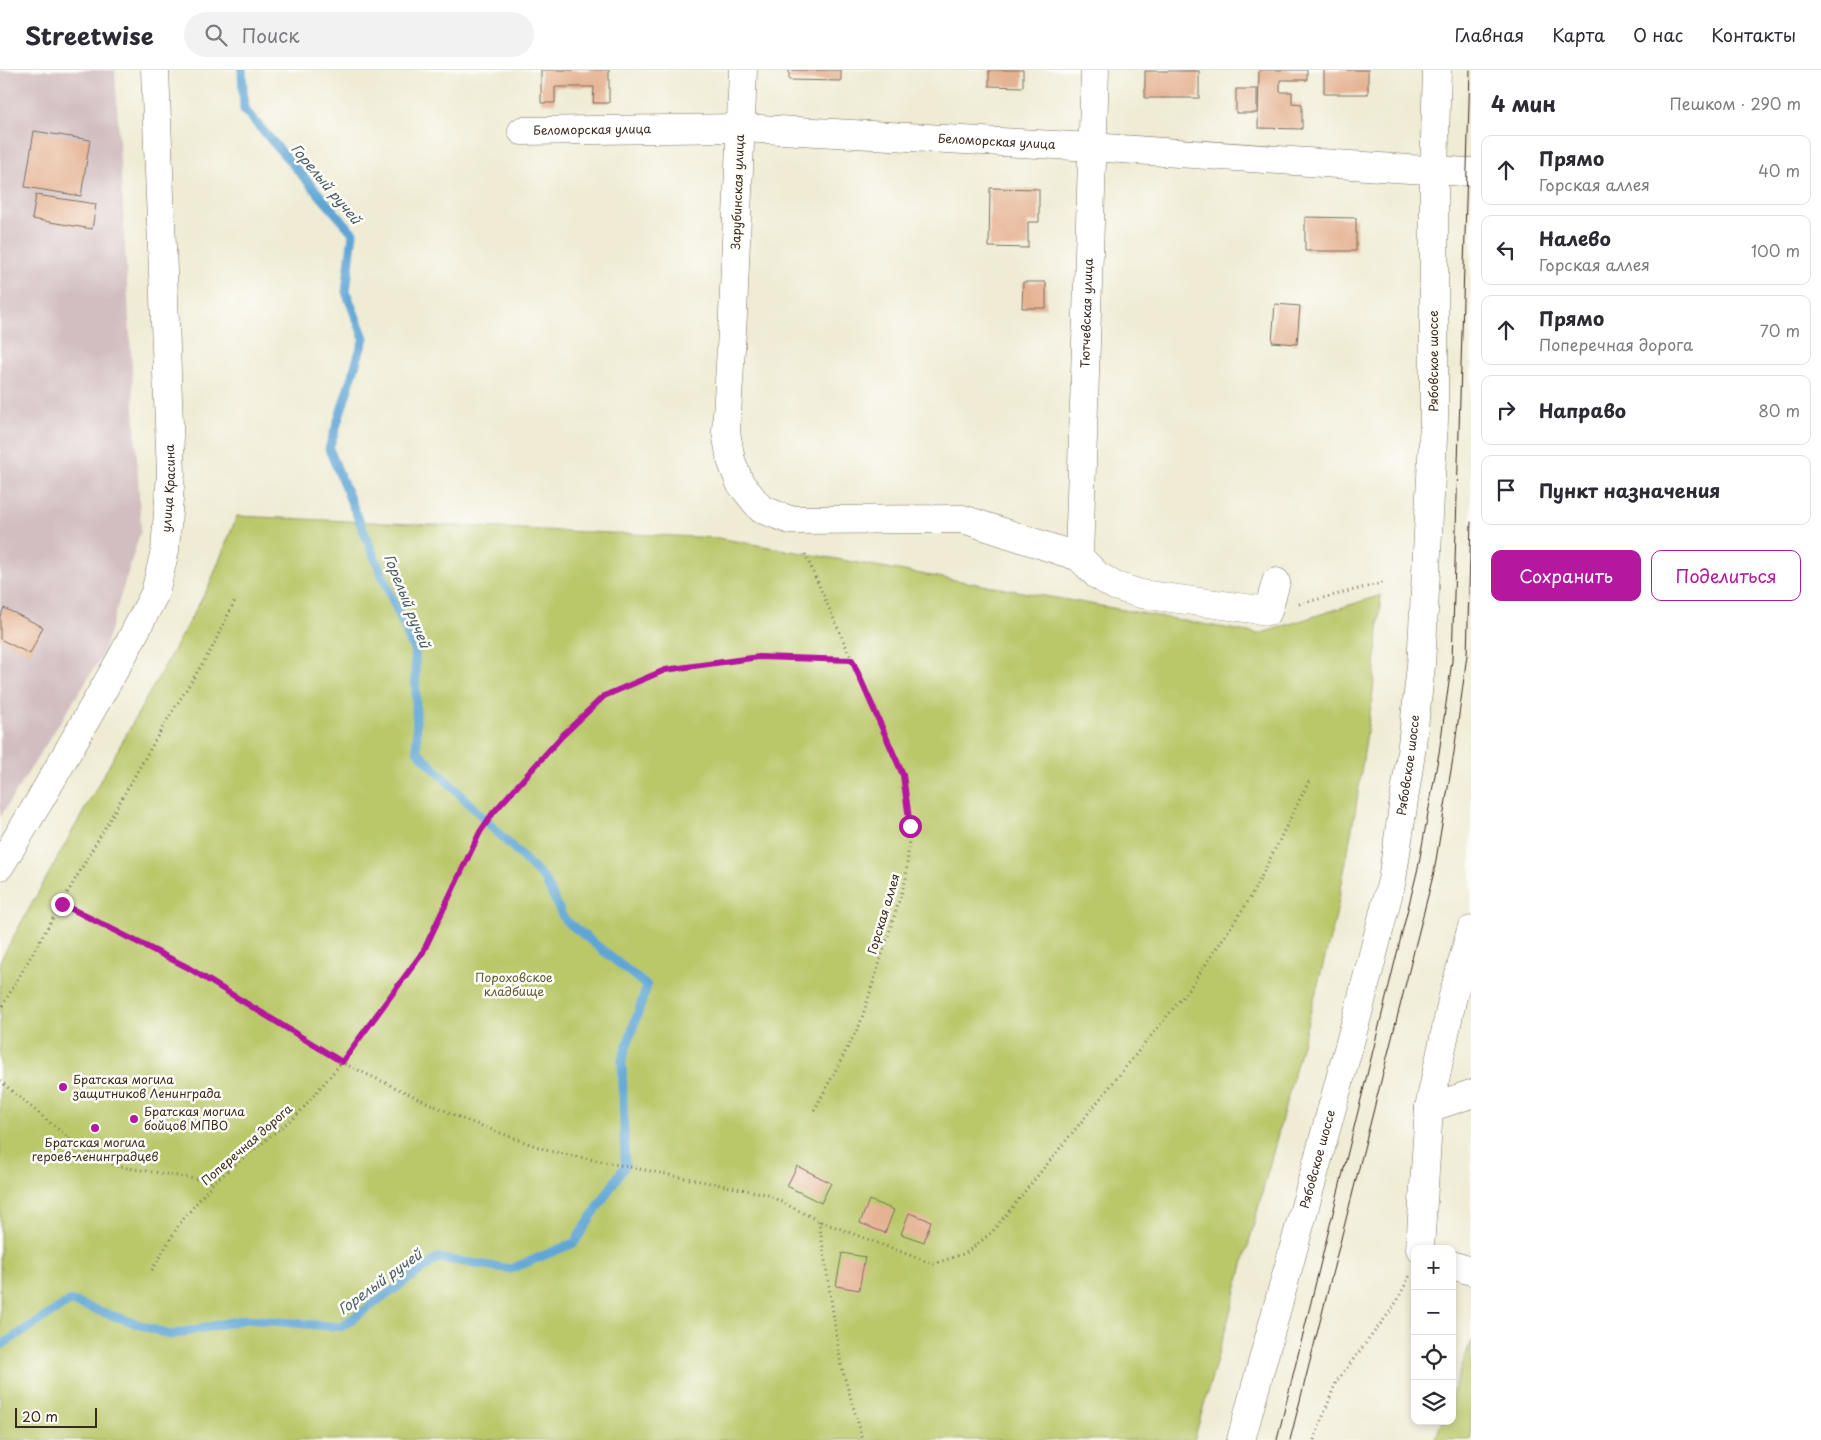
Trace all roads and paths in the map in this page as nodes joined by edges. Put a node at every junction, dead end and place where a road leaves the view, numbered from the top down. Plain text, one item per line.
1 (155, 70) edge
2 (743, 70) edge
3 (1095, 70) edge
4 (1437, 70) edge
5 (741, 128) junction
6 (522, 130) dead end
7 (1092, 146) junction
8 (1434, 171) junction
9 (1471, 172) edge
10 (805, 554) dead end
11 (1079, 557) junction
12 (1276, 582) dead end
13 (1386, 582) dead end
14 (235, 600) dead end
15 (1268, 611) junction
16 (852, 660) junction
17 (1310, 780) dead end
18 (0, 866) edge
19 (62, 904) junction
20 (1471, 930) edge
21 (0, 1010) edge
22 (342, 1062) junction
23 (0, 1081) edge
24 (1471, 1094) edge
25 (1429, 1108) junction
26 (814, 1111) dead end
27 (214, 1182) junction
28 (819, 1221) junction
29 (1420, 1245) edge
30 (1456, 1266) edge
31 (152, 1270) dead end
32 (1471, 1271) edge
33 (1411, 1272) edge
34 (863, 1440) edge
35 (1241, 1440) edge
36 (1314, 1440) edge

1 - 18 main road, улица Красина
2 - 5 main road, Зарубинская улица
3 - 7 main road, Тютчевская улица
4 - 8 main road, Рябовское шоссе
5 - 6 main road, Беломорская улица
5 - 7 main road, Беломорская улица
5 - 11 main road, Зарубинская улица
7 - 8 main road, Беломорская улица
7 - 11 main road, Тютчевская улица
8 - 9 main road, Беломорская улица
8 - 35 main road, Рябовское шоссе
10 - 16 path, Горская аллея
11 - 15 main road
12 - 15 main road
13 - 15 path
14 - 19 path
16 - 22 path, Поперечная дорога
16 - 26 path, Горская аллея
17 - 28 path
19 - 21 path
19 - 22 path
20 - 25 main road
22 - 27 path, Поперечная дорога
22 - 28 path
23 - 27 path
24 - 25 main road
25 - 29 main road
27 - 31 path, Поперечная дорога
28 - 34 path
30 - 32 main road
33 - 36 path

